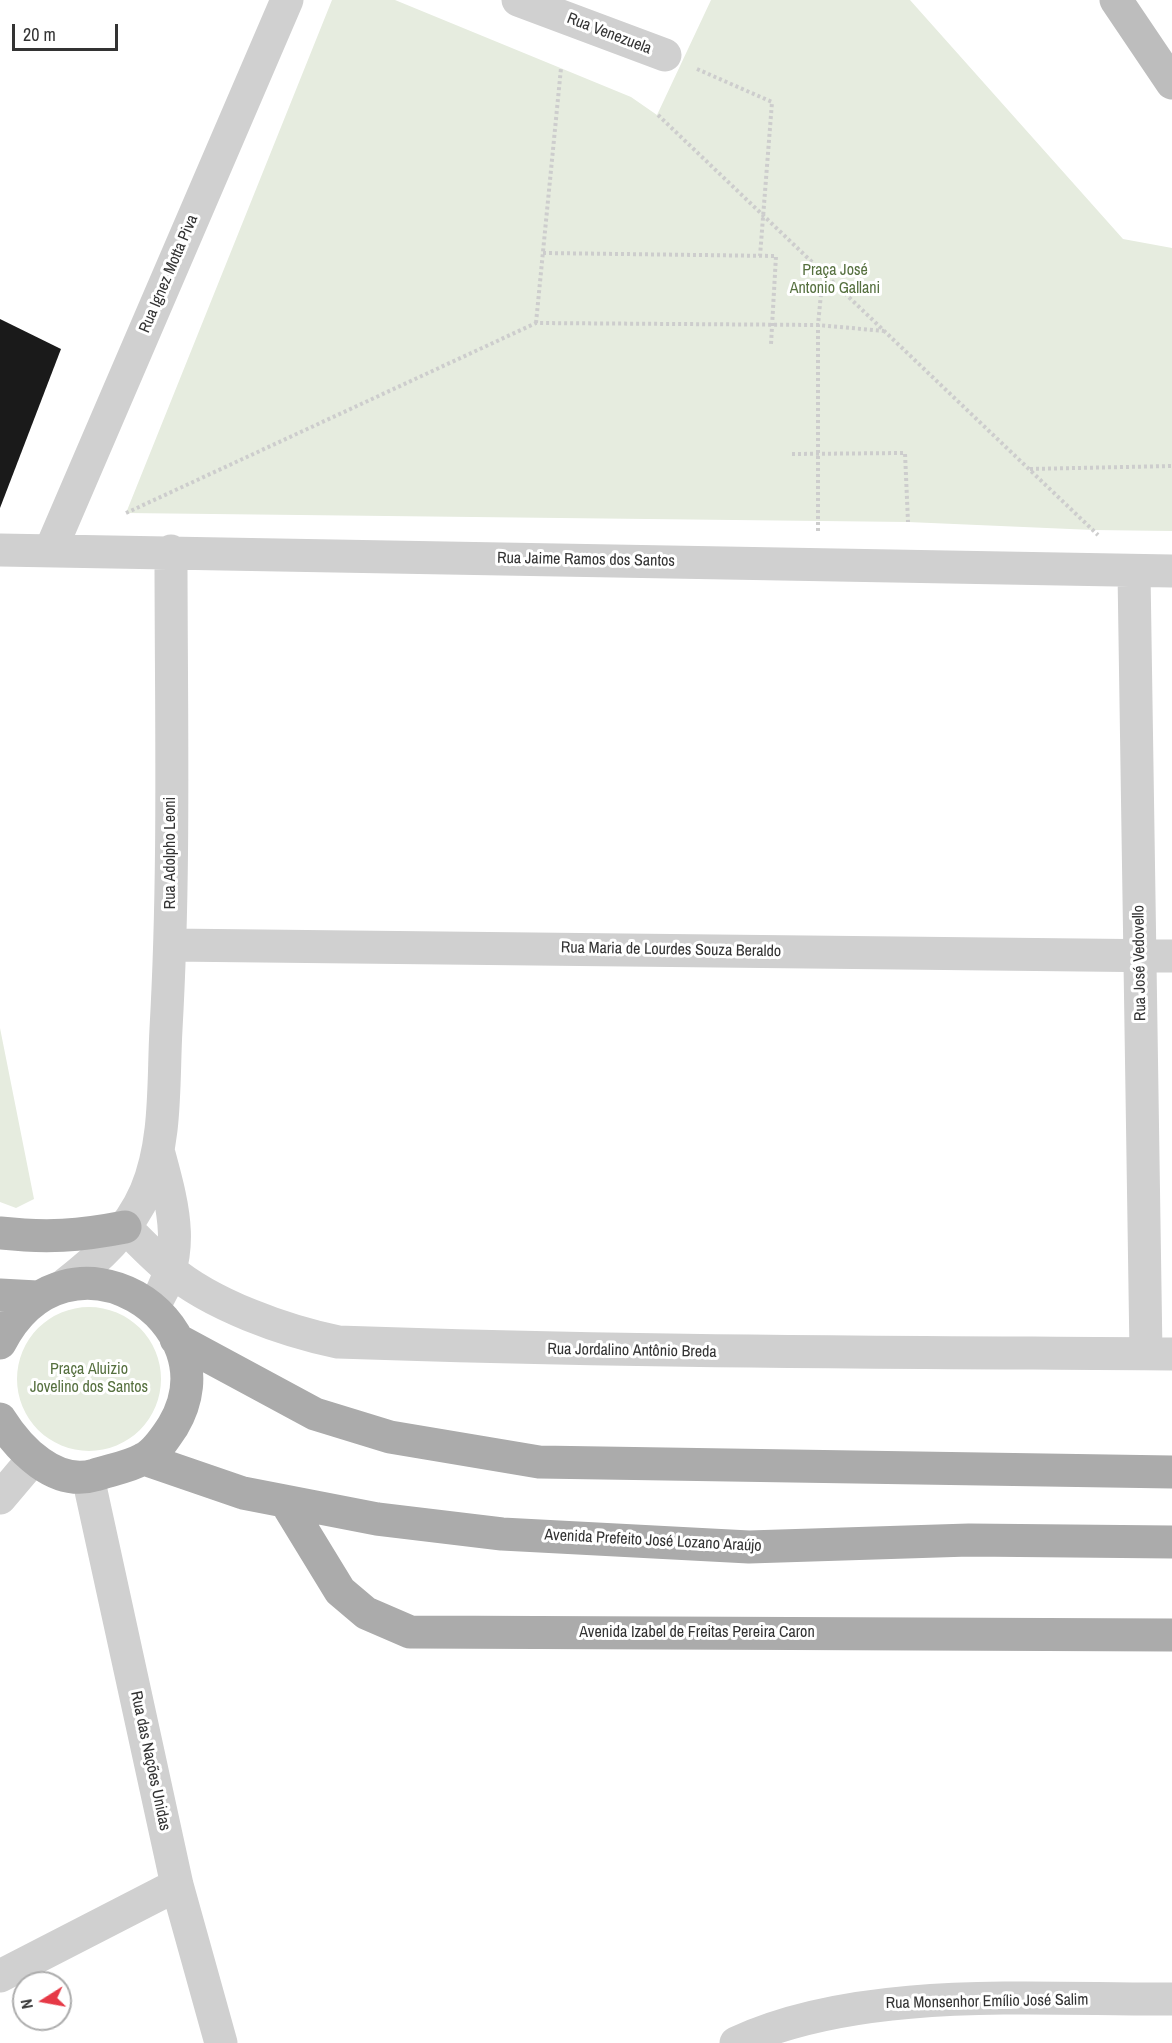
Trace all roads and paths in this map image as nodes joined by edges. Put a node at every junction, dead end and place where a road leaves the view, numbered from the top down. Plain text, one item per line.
1 (287, 0) edge
2 (518, 0) edge
3 (1116, 0) edge
4 (665, 55) joint
5 (561, 68) dead end
6 (1172, 83) edge
7 (658, 115) dead end
8 (762, 215) junction
9 (543, 253) junction
10 (760, 256) junction
11 (823, 273) junction
12 (536, 324) junction
13 (773, 324) junction
14 (818, 325) junction
15 (884, 331) junction
16 (771, 344) dead end
17 (792, 454) dead end
18 (818, 454) junction
19 (1172, 466) edge
20 (1029, 470) junction
21 (126, 513) dead end
22 (908, 522) dead end
23 (51, 549) junction
24 (0, 550) edge
25 (171, 551) junction
26 (818, 565) junction
27 (1172, 571) edge
28 (1134, 572) junction
29 (170, 945) junction
30 (1140, 955) junction
31 (1172, 956) edge
32 (159, 1154) junction
33 (125, 1227) junction
34 (0, 1233) edge
35 (170, 1270) junction
36 (50, 1291) junction
37 (0, 1294) edge
38 (153, 1307) junction
39 (176, 1339) junction
40 (0, 1343) edge
41 (1159, 1354) edge
42 (0, 1419) edge
43 (33, 1459) junction
44 (144, 1459) junction
45 (1172, 1472) edge
46 (88, 1477) junction
47 (0, 1498) edge
48 (285, 1501) junction
49 (1172, 1542) edge
50 (1172, 1635) edge
51 (177, 1885) junction
52 (0, 1976) edge
53 (1172, 1999) edge
54 (744, 2041) edge
55 (221, 2043) edge

1 - 23 street, Rua Ignez Motta Piva
2 - 4 street, Rua Venezuela
3 - 6 street
4 - 8 path
5 - 9 path
7 - 8 path
8 - 10 path
8 - 11 path
9 - 10 path
9 - 12 path
10 - 13 path
11 - 14 path
11 - 15 path
12 - 13 path
12 - 21 path
13 - 14 path
13 - 16 path
14 - 15 path
14 - 18 path
15 - 20 path
17 - 18 path
18 - 22 path
18 - 26 path
19 - 20 path
20 - 28 path
23 - 24 street, Rua Jaime Ramos dos Santos
23 - 25 street, Rua Jaime Ramos dos Santos
25 - 26 street, Rua Jaime Ramos dos Santos
25 - 29 street, Rua Adolpho Leoni
26 - 28 street, Rua Jaime Ramos dos Santos
27 - 28 street, Rua Jaime Ramos dos Santos
28 - 30 street, Rua José Vedovello
29 - 30 street, Rua Maria de Lourdes Souza Beraldo
29 - 32 street, Rua Adolpho Leoni
30 - 31 street, Rua Maria de Lourdes Souza Beraldo
30 - 41 street, Rua José Vedovello
32 - 33 street, Rua Adolpho Leoni
32 - 35 street, Rua Adolpho Leoni
33 - 34 main road
33 - 35 street, Rua Jordalino Antônio Breda
33 - 36 street, Rua Adolpho Leoni
35 - 38 street, Rua Adolpho Leoni
35 - 41 street, Rua Jordalino Antônio Breda
36 - 37 main road
36 - 38 main road
36 - 40 main road
38 - 39 main road
39 - 44 main road
39 - 45 main road
42 - 43 main road
43 - 46 main road
43 - 47 street
44 - 46 main road
44 - 48 main road, Avenida Prefeito José Lozano Araújo
46 - 51 street, Rua das Nações Unidas
48 - 49 main road, Avenida Prefeito José Lozano Araújo
48 - 50 main road, Avenida Izabel de Freitas Pereira Caron
51 - 52 street
51 - 55 street, Rua das Nações Unidas
53 - 54 street, Rua Monsenhor Emílio José Salim

